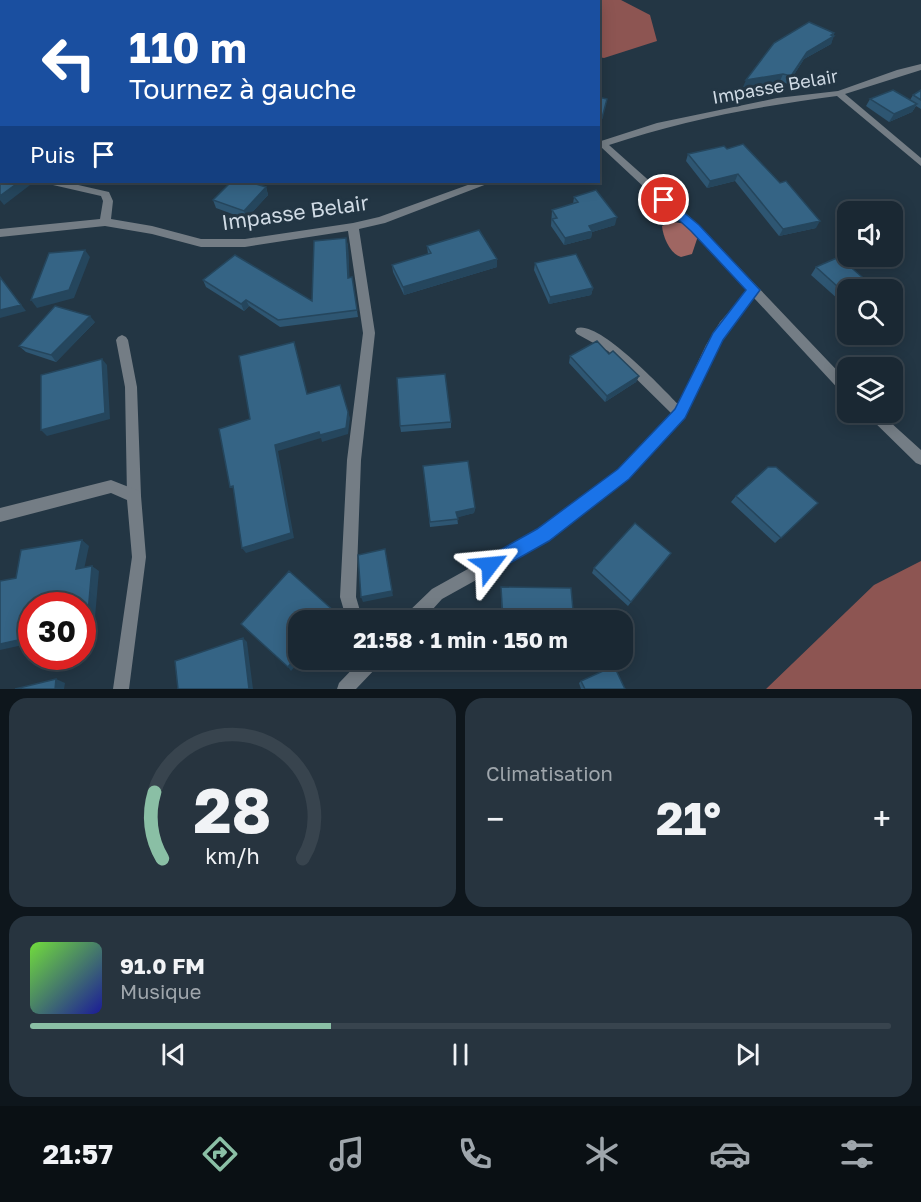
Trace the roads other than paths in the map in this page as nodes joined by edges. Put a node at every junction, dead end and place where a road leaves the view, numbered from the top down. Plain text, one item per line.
1 (921, 67) edge
2 (839, 93) junction
3 (601, 144) edge
4 (921, 163) edge
5 (57, 183) edge
6 (87, 183) edge
7 (481, 183) edge
8 (79, 189) junction
9 (105, 222) junction
10 (353, 227) junction
11 (0, 233) edge
12 (754, 290) junction
13 (581, 331) dead end
14 (122, 340) dead end
15 (837, 379) edge
16 (680, 414) junction
17 (882, 423) edge
18 (921, 459) edge
19 (134, 496) junction
20 (0, 515) edge
21 (352, 610) edge
22 (422, 610) edge
23 (362, 670) edge
24 (121, 689) edge
25 (345, 689) edge

1 - 2 street, Impasse Belair
2 - 3 street, Impasse Belair
2 - 4 street
3 - 12 street
5 - 8 street
6 - 8 street
7 - 10 street, Impasse Belair
8 - 9 street
9 - 10 street, Impasse Belair
9 - 11 street, Impasse Belair
10 - 21 street
12 - 15 street
12 - 16 street
13 - 16 street
14 - 19 street
16 - 22 street
17 - 18 street
19 - 20 street
19 - 24 street
23 - 25 street

